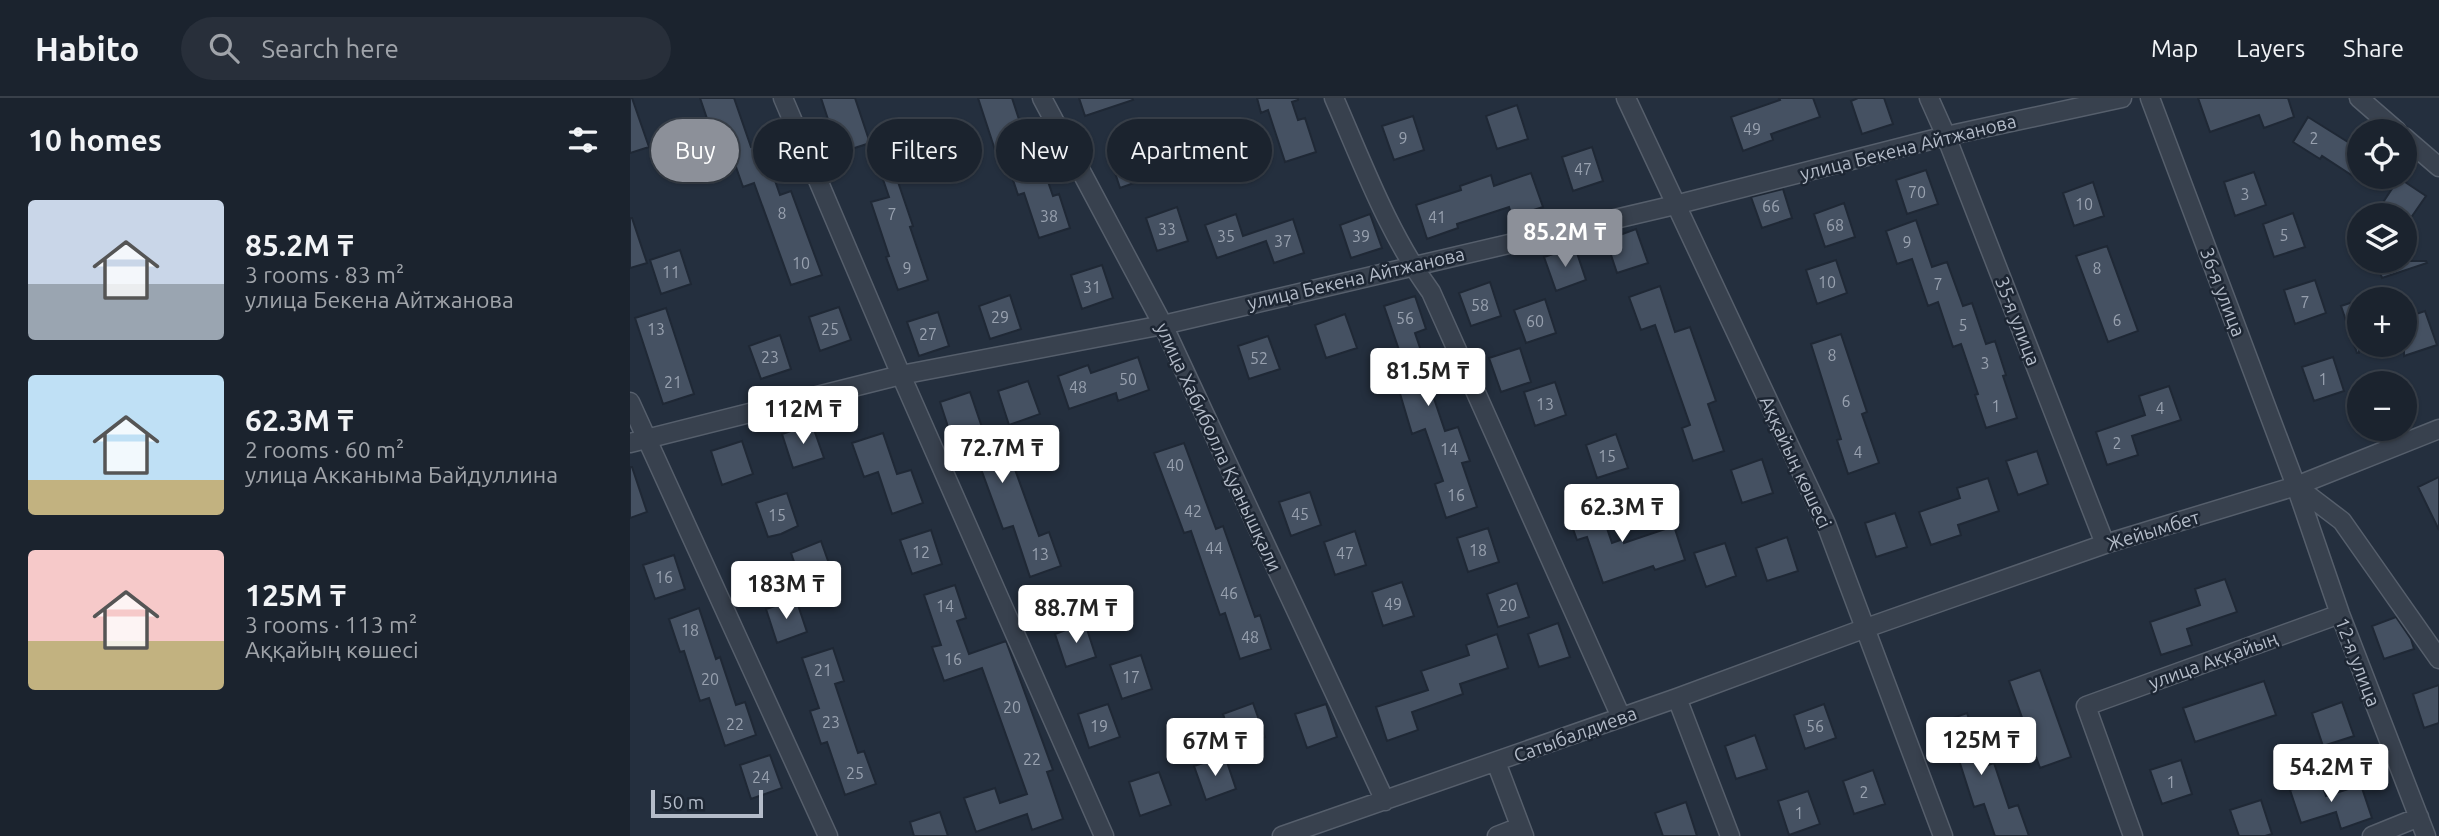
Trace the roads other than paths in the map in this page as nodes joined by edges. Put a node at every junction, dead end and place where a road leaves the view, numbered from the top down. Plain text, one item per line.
1 (783, 98) edge
2 (1042, 98) edge
3 (1334, 98) edge
4 (1626, 98) edge
5 (1929, 98) edge
6 (2122, 98) edge
7 (2150, 98) edge
8 (2359, 98) edge
9 (2383, 119) edge
10 (1946, 136) junction
11 (2417, 148) edge
12 (2439, 167) edge
13 (1675, 205) junction
14 (1411, 265) junction
15 (1163, 325) junction
16 (901, 375) junction
17 (630, 402) edge
18 (2439, 429) edge
19 (638, 441) edge
20 (2296, 486) junction
21 (2105, 544) junction
22 (2340, 614) junction
23 (1866, 628) junction
24 (2439, 659) edge
25 (1677, 698) junction
26 (1621, 717) junction
27 (1496, 762) junction
28 (1385, 802) junction
29 (2419, 817) junction
30 (1522, 831) edge
31 (828, 836) edge
32 (1104, 836) edge
33 (1282, 836) edge
34 (1497, 836) edge
35 (1730, 836) edge
36 (1943, 836) edge
37 (2133, 836) edge
38 (2372, 836) edge
39 (2426, 836) edge

1 - 16 street
2 - 15 street, улица Хабиболла Қуанышқали
3 - 14 street
4 - 13 street, Аққайың көшесі
5 - 10 street, 35-я улица
6 - 10 street, улица Бекена Айтжанова
7 - 20 street, 36-я улица
8 - 9 street
10 - 13 street, улица Бекена Айтжанова
10 - 21 street, 35-я улица
11 - 12 street
13 - 14 street, улица Бекена Айтжанова
13 - 23 street, Аққайың көшесі
14 - 15 street, улица Бекена Айтжанова
14 - 26 street
15 - 16 street, улица Бекена Айтжанова
15 - 28 street, улица Хабиболла Қуанышқали
16 - 19 street, улица Бекена Айтжанова
16 - 32 street
17 - 19 street
18 - 20 street, Жейымбет
19 - 31 street
20 - 21 street, Жейымбет
20 - 22 street, 12-я улица
20 - 24 street
21 - 23 street, Жейымбет
22 - 29 street, 12-я улица
22 - 37 street, улица Аққайың
23 - 25 street, Сатыбалдиева
23 - 36 street, Аққайың көшесі
25 - 26 street, Сатыбалдиева
25 - 35 street
26 - 27 street, Сатыбалдиева
27 - 28 street, Сатыбалдиева
27 - 30 street
28 - 33 street, Сатыбалдиева
29 - 38 street
29 - 39 street, 12-я улица
30 - 34 street

